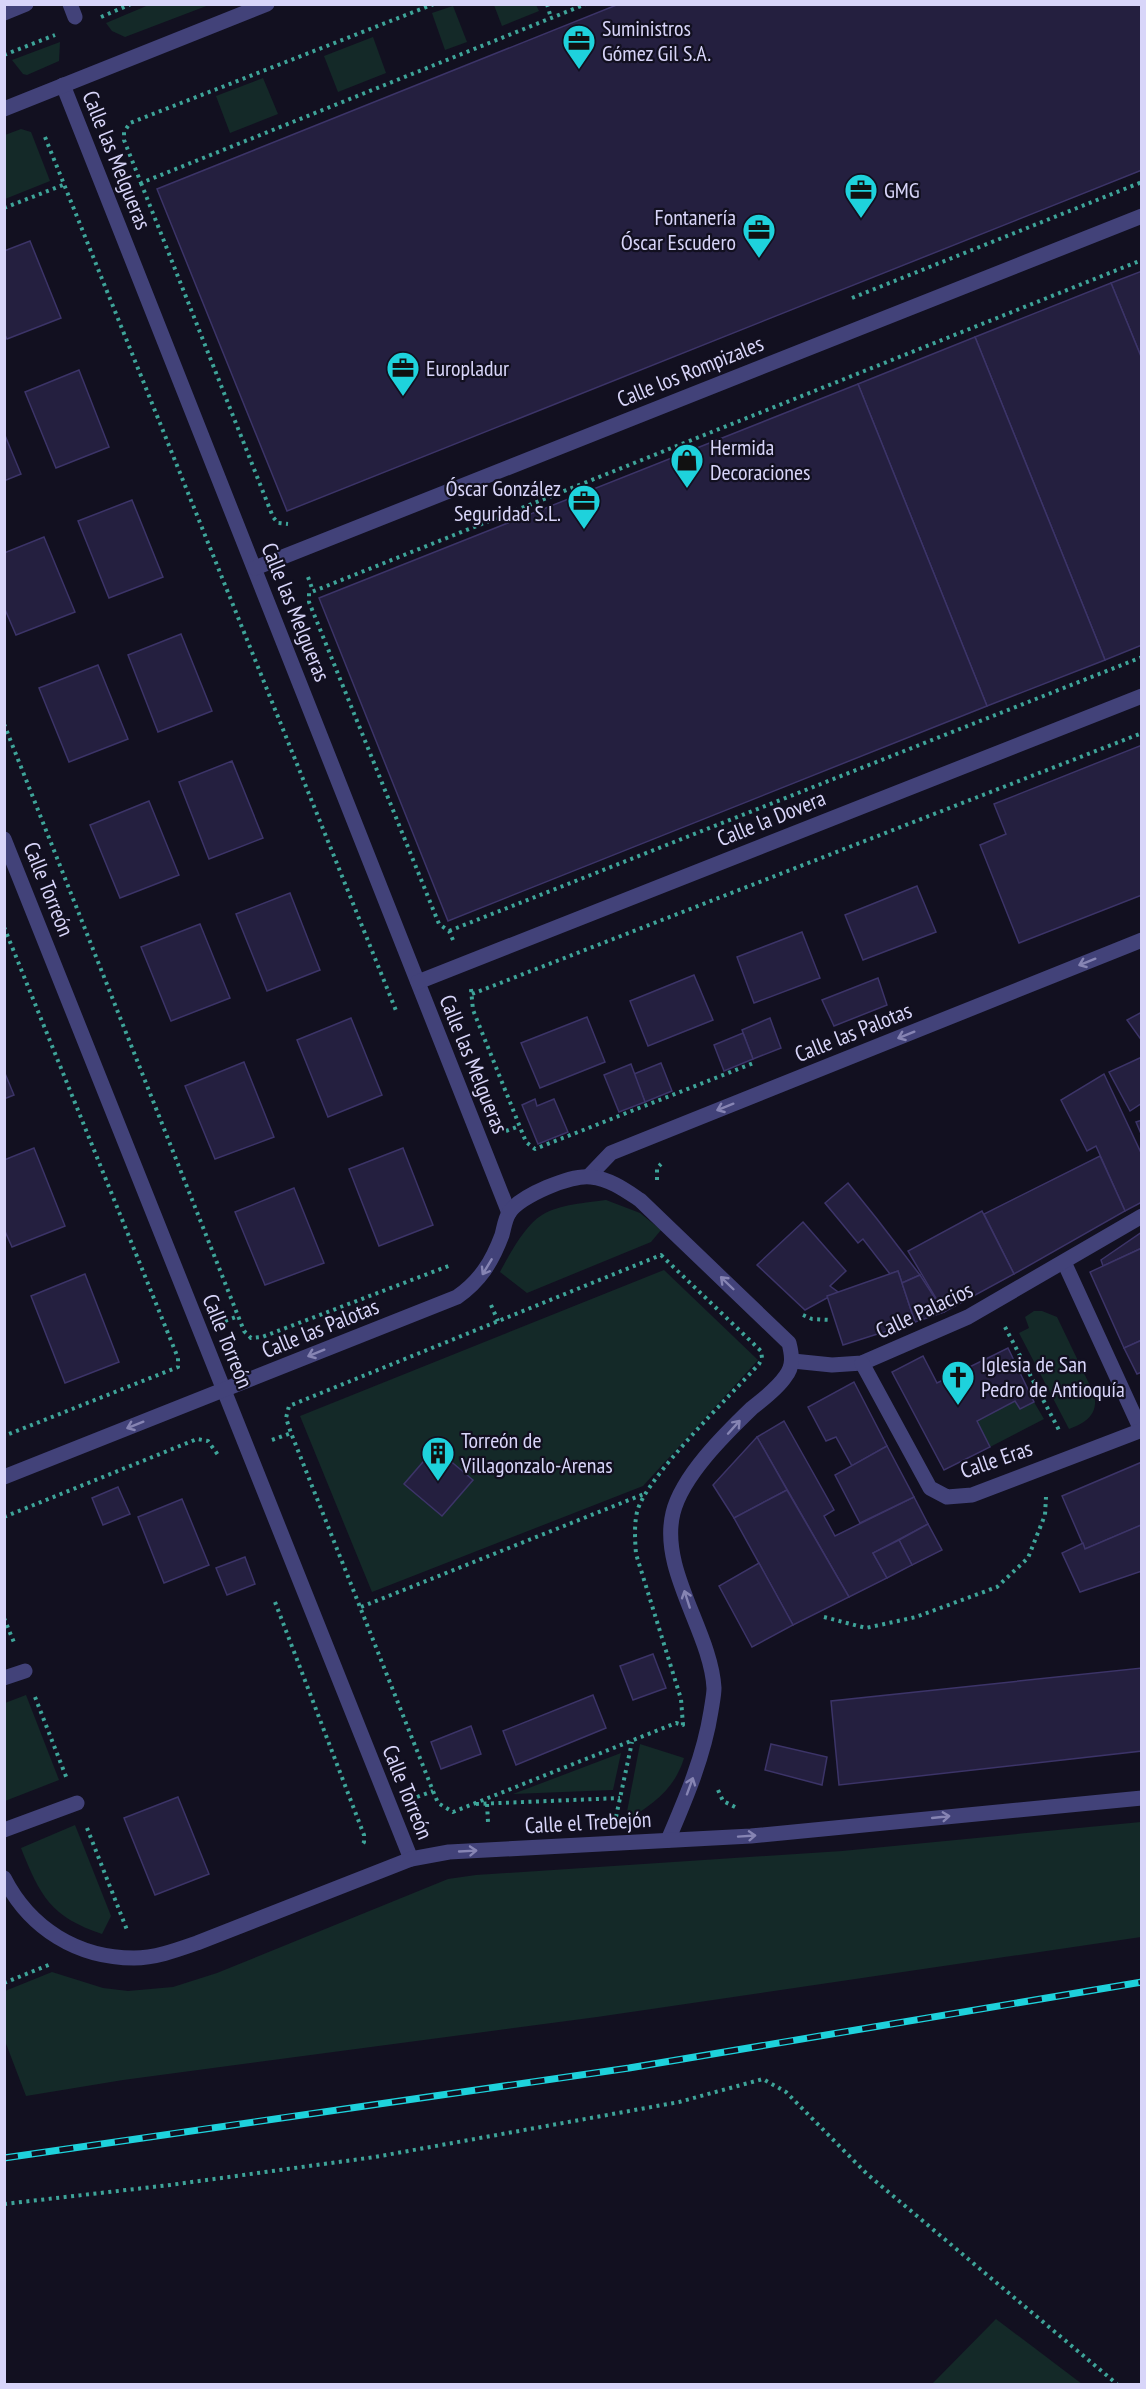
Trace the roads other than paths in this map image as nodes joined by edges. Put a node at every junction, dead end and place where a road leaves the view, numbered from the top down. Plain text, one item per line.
1 (267, 4) edge
2 (24, 5) edge
3 (4, 13) edge
4 (63, 85) junction
5 (4, 109) edge
6 (1142, 216) edge
7 (255, 568) junction
8 (1142, 696) edge
9 (4, 839) edge
10 (1142, 940) edge
11 (418, 982) junction
12 (589, 1176) junction
13 (509, 1213) junction
14 (1142, 1216) edge
15 (1064, 1262) junction
16 (793, 1360) junction
17 (862, 1363) junction
18 (224, 1390) junction
19 (1141, 1430) edge
20 (4, 1477) edge
21 (25, 1671) road end
22 (4, 1678) edge
23 (1142, 1798) edge
24 (77, 1803) road end
25 (4, 1830) edge
26 (668, 1840) junction
27 (411, 1859) junction
28 (4, 1878) edge

1 - 4 street
2 - 3 street
4 - 5 street
4 - 7 street, Calle las Melgueras
6 - 7 street, Calle los Rompizales
7 - 11 street, Calle las Melgueras
8 - 11 street, Calle la Dovera
9 - 18 street, Calle Torreón
10 -> 12 street, Calle las Palotas
11 - 13 street, Calle las Melgueras
12 - 13 street
16 -> 12 street
13 -> 18 street, Calle las Palotas
14 - 15 street, Calle Palacios
15 - 17 street, Calle Palacios
15 - 19 street
16 - 17 street, Calle Palacios
26 -> 16 street
17 - 19 street, Calle Eras
18 -> 20 street, Calle las Palotas
18 - 27 street, Calle Torreón
21 - 22 street
26 -> 23 street, Calle el Trebejón
24 - 25 street
27 -> 26 street, Calle el Trebejón
27 - 28 street, Calle el Trebejón

